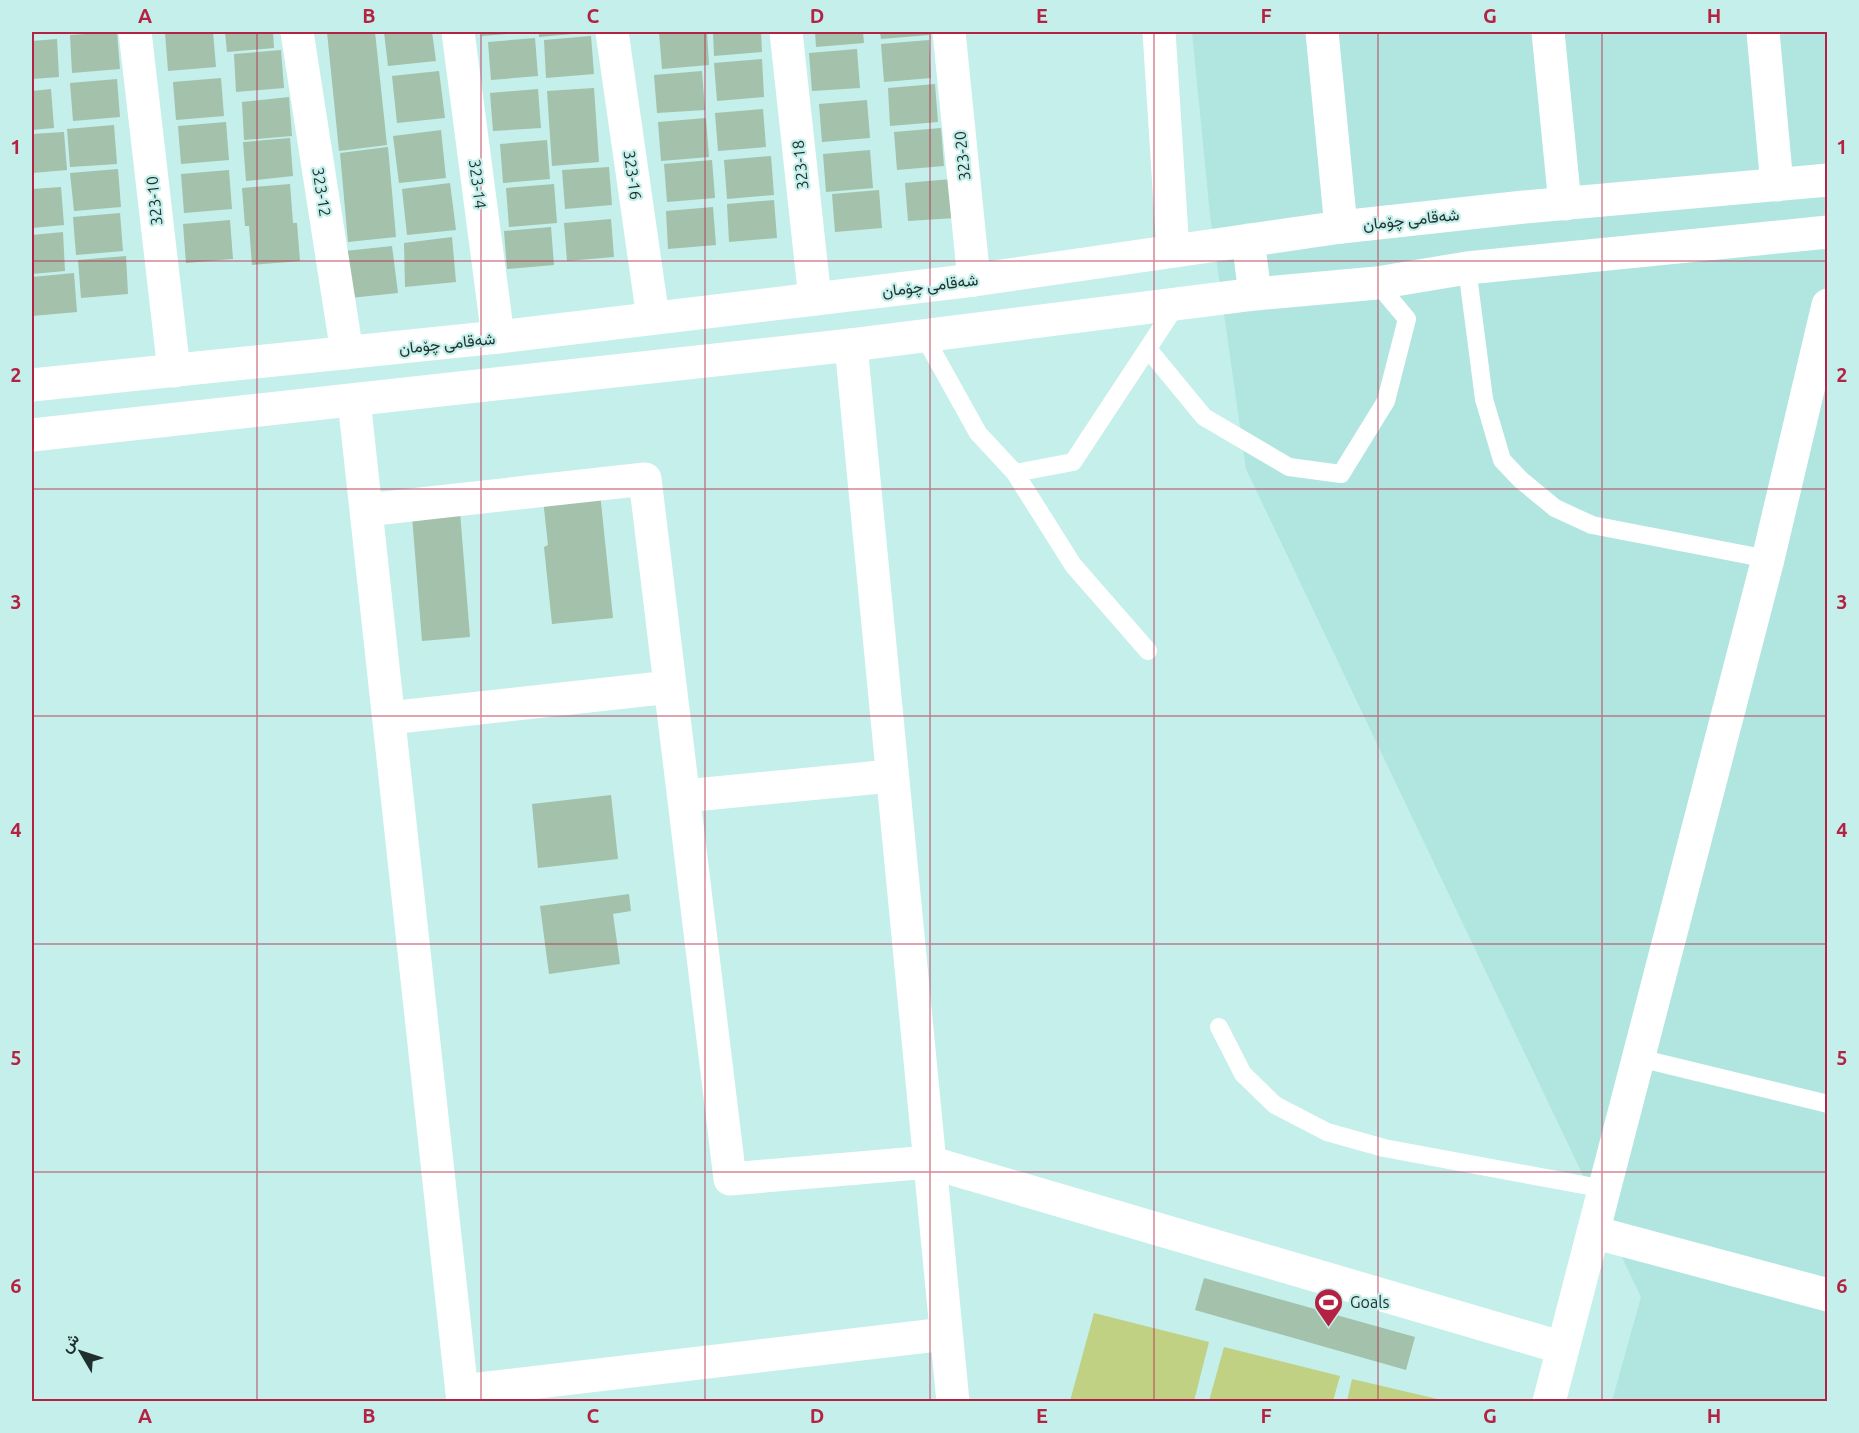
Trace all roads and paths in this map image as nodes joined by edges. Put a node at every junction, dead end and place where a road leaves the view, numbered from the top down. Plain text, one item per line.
1 (135, 32) edge
2 (297, 32) edge
3 (458, 32) edge
4 (612, 32) edge
5 (786, 32) edge
6 (949, 32) edge
7 (1160, 32) edge
8 (1322, 32) edge
9 (1548, 32) edge
10 (1763, 32) edge
11 (1827, 180) edge
12 (1777, 185) junction
13 (1565, 204) junction
14 (1341, 227) junction
15 (1827, 232) edge
16 (1248, 240) junction
17 (1173, 251) junction
18 (1467, 268) junction
19 (974, 280) junction
20 (1377, 283) junction
21 (1255, 294) junction
22 (815, 299) junction
23 (1177, 304) junction
24 (1827, 305) edge
25 (653, 318) junction
26 (924, 336) junction
27 (498, 338) junction
28 (851, 345) junction
29 (1823, 346) edge
30 (1148, 349) junction
31 (347, 354) junction
32 (174, 371) junction
33 (32, 385) edge
34 (354, 400) junction
35 (32, 435) edge
36 (1015, 473) junction
37 (366, 510) junction
38 (1768, 559) junction
39 (1148, 651) dead end
40 (670, 687) junction
41 (389, 718) junction
42 (891, 776) junction
43 (684, 796) junction
44 (1219, 1027) dead end
45 (1639, 1058) junction
46 (1827, 1104) edge
47 (929, 1162) junction
48 (1605, 1189) junction
49 (1593, 1232) junction
50 (1827, 1295) edge
51 (945, 1334) junction
52 (1563, 1348) junction
53 (462, 1396) edge
54 (953, 1401) edge
55 (1549, 1401) edge

1 - 32 street, 323-10
2 - 31 street, 323-12
3 - 27 street, 323-14
4 - 25 street, 323-16
5 - 22 street, 323-18
6 - 19 street, 323-20
7 - 17 street
8 - 14 street
9 - 13 street
10 - 12 street
11 - 12 street, شەقامی چۆمان
12 - 13 street, شەقامی چۆمان
13 - 14 street, شەقامی چۆمان
14 - 16 street, شەقامی چۆمان
15 - 18 street
16 - 17 street, شەقامی چۆمان
16 - 21 street
17 - 19 street, شەقامی چۆمان
18 - 20 street
18 - 38 lane
19 - 22 street, شەقامی چۆمان
20 - 21 street
20 - 30 lane
21 - 23 street
22 - 25 street, شەقامی چۆمان
23 - 26 street
23 - 30 lane
24 - 29 street
25 - 27 street, شەقامی چۆمان
26 - 28 street
26 - 36 lane
27 - 31 street, شەقامی چۆمان
28 - 34 street
28 - 42 street
29 - 38 street
30 - 36 lane
31 - 32 street, شەقامی چۆمان
32 - 33 street, شەقامی چۆمان
34 - 35 street
34 - 37 street
36 - 39 lane
37 - 40 street
37 - 41 street
38 - 45 street
40 - 41 street
40 - 43 street
41 - 53 street
42 - 43 street
42 - 47 street
43 - 47 street
44 - 48 lane
45 - 46 lane
45 - 48 street
47 - 51 street
47 - 52 street
48 - 49 street
49 - 50 street
49 - 52 street
51 - 53 street
51 - 54 street
52 - 55 street

